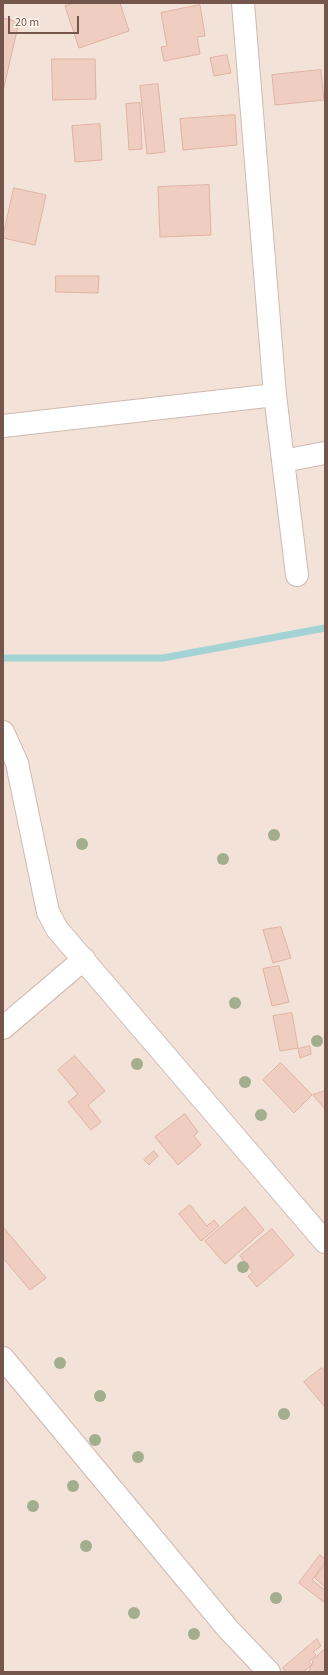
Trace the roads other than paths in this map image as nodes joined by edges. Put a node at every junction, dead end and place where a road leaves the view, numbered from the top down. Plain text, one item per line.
1 (243, 3) edge
2 (275, 395) junction
3 (3, 426) edge
4 (325, 453) edge
5 (283, 461) junction
6 (297, 575) dead end
7 (3, 732) edge
8 (84, 959) junction
9 (3, 1028) edge
10 (325, 1242) edge
11 (3, 1358) edge
12 (269, 1672) edge

1 - 2 street
2 - 3 street
2 - 5 street
4 - 5 street
5 - 6 street
7 - 8 street
8 - 9 street
8 - 10 street
11 - 12 street

